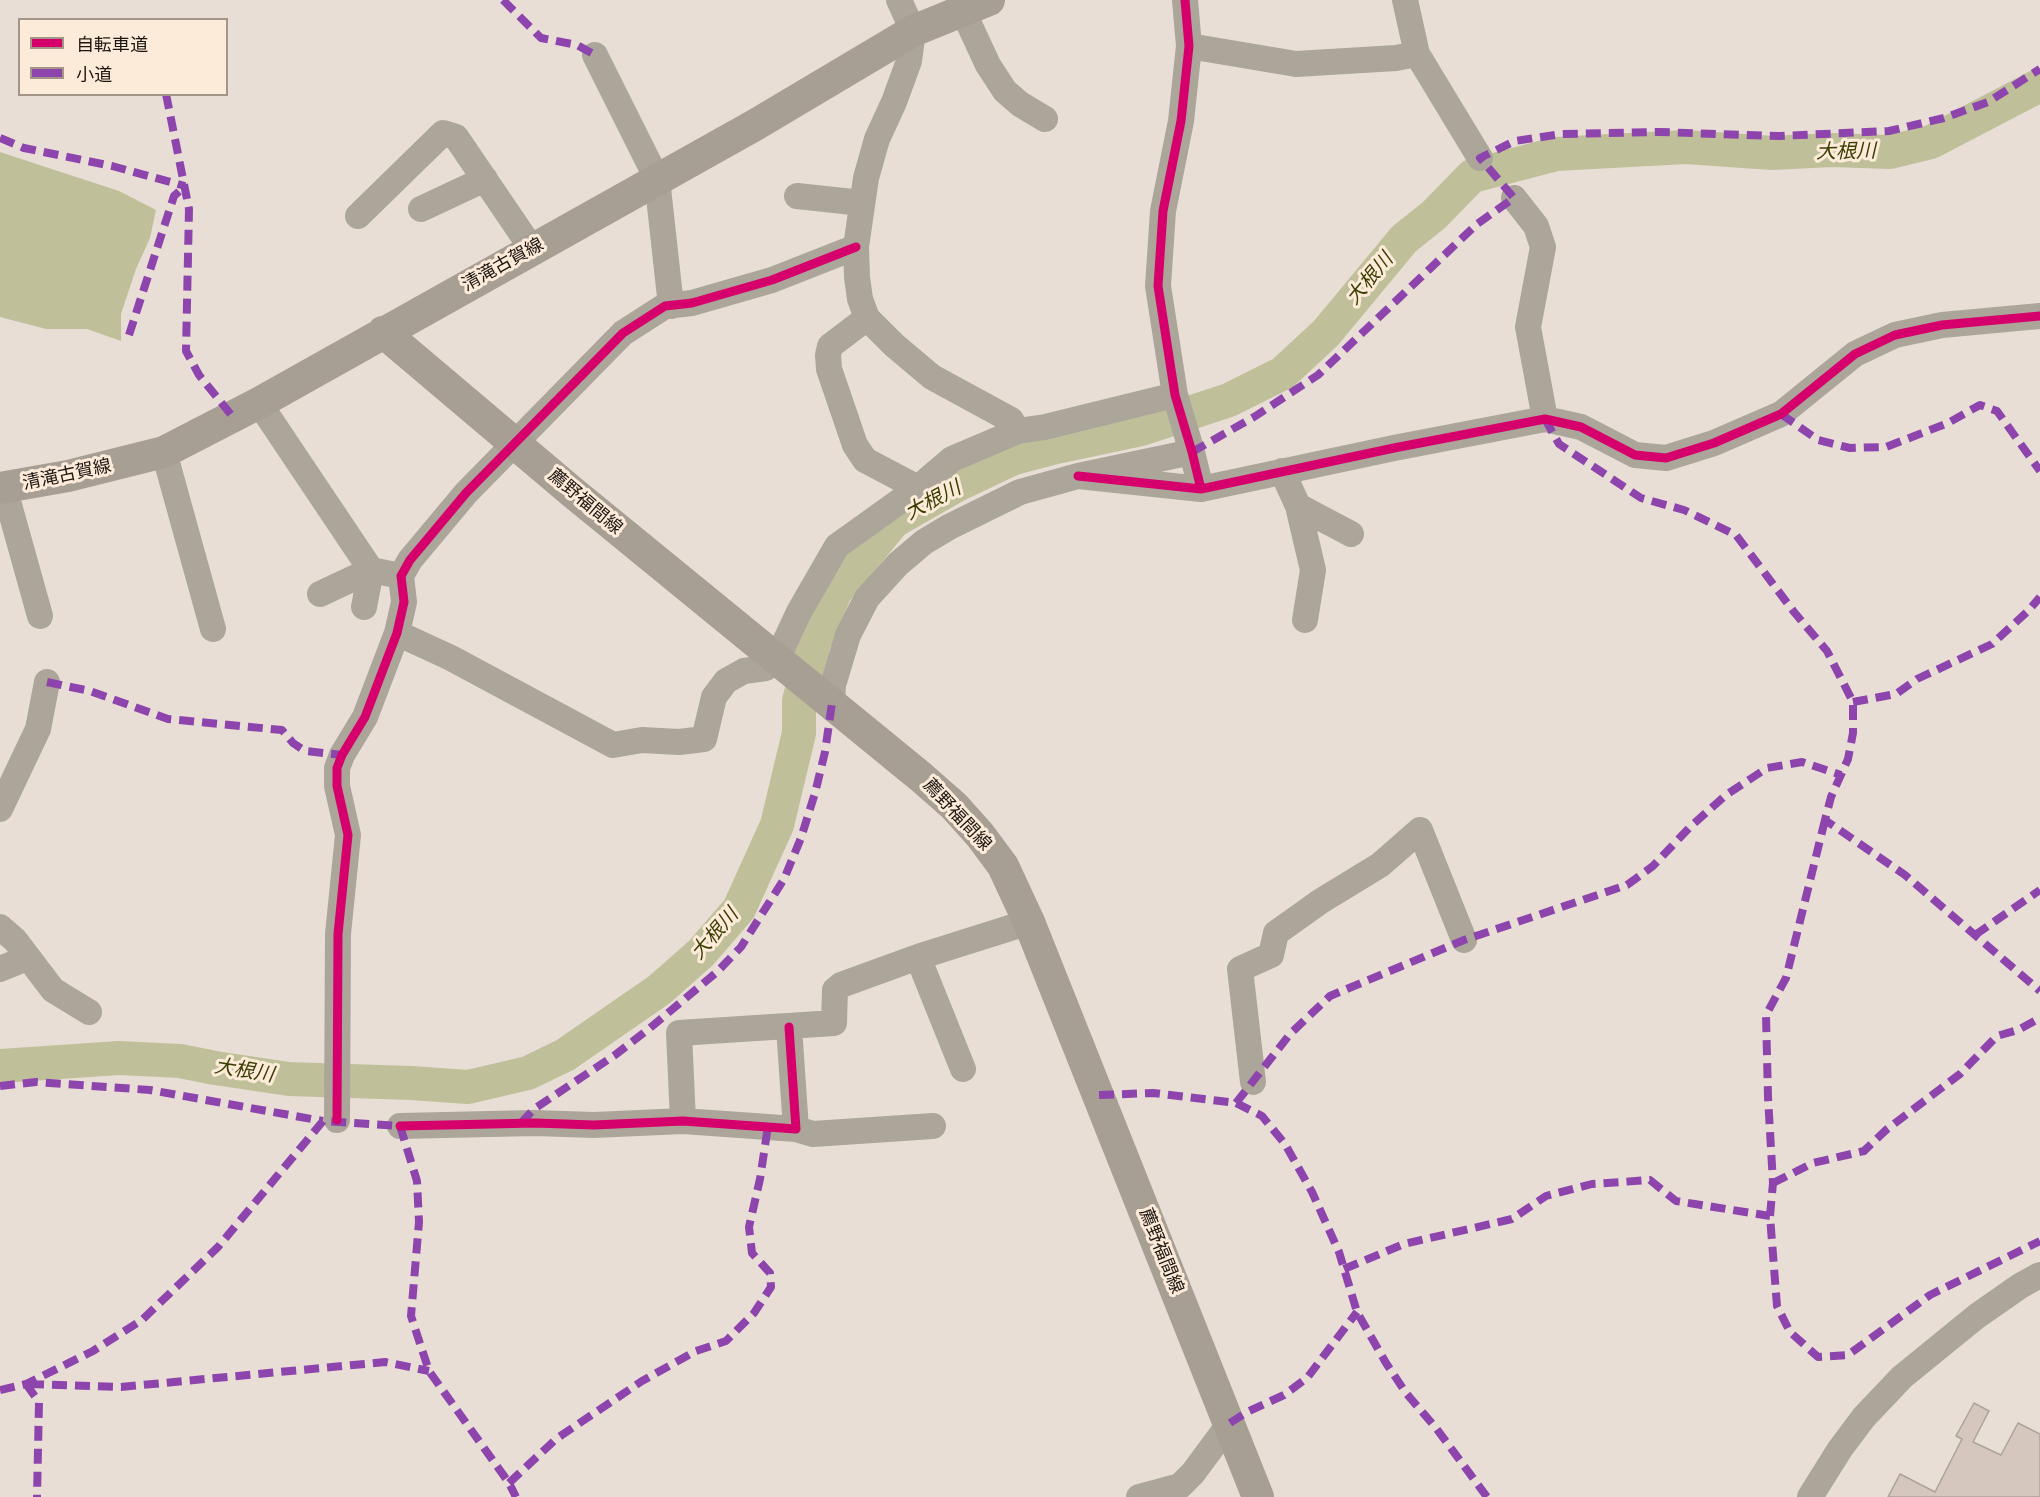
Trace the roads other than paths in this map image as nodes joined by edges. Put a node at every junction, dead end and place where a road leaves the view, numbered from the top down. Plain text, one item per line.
1 (899, 0) edge
2 (1185, 0) edge
3 (1405, 0) edge
4 (976, 5) edge
5 (913, 31) junction
6 (1189, 46) junction
7 (1416, 54) junction
8 (595, 55) dead end
9 (1045, 119) dead end
10 (1480, 158) dead end
11 (485, 179) junction
12 (657, 179) junction
13 (797, 196) dead end
14 (1514, 198) dead end
15 (862, 203) junction
16 (421, 209) dead end
17 (358, 216) dead end
18 (856, 247) junction
19 (532, 249) junction
20 (671, 306) junction
21 (2040, 316) edge
22 (867, 318) junction
23 (383, 332) junction
24 (1175, 395) junction
25 (259, 403) junction
26 (1545, 419) junction
27 (1018, 431) junction
28 (516, 443) junction
29 (164, 452) junction
30 (1192, 452) junction
31 (1282, 471) junction
32 (1078, 476) junction
33 (2, 488) edge
34 (918, 488) junction
35 (1201, 489) junction
36 (1298, 506) junction
37 (1351, 534) dead end
38 (370, 570) junction
39 (401, 576) junction
40 (320, 594) dead end
41 (364, 607) dead end
42 (39, 616) dead end
43 (1305, 620) dead end
44 (213, 628) dead end
45 (397, 633) junction
46 (784, 664) junction
47 (47, 682) dead end
48 (832, 703) junction
49 (0, 809) edge
50 (1029, 922) junction
51 (0, 927) edge
52 (1464, 940) dead end
53 (918, 957) junction
54 (27, 958) junction
55 (0, 969) edge
56 (89, 1012) dead end
57 (789, 1027) junction
58 (963, 1069) dead end
59 (1253, 1082) dead end
60 (337, 1120) dead end
61 (683, 1121) junction
62 (400, 1126) dead end
63 (933, 1126) dead end
64 (796, 1129) junction
65 (2040, 1275) edge
66 (1230, 1423) junction
67 (1148, 1496) edge
68 (1258, 1497) edge
69 (1810, 1497) edge

1 - 5 street
2 - 6 street
3 - 7 street
4 - 5 main road, 清滝古賀線
4 - 9 street
5 - 12 main road, 清滝古賀線
5 - 15 street
6 - 7 street
6 - 24 street
7 - 10 street
8 - 12 street
11 - 16 street
11 - 17 street
11 - 19 street
12 - 19 main road, 清滝古賀線
12 - 20 street
13 - 15 street
14 - 26 street
15 - 18 street
18 - 20 street
18 - 22 street
19 - 23 main road, 清滝古賀線
20 - 28 street
21 - 26 street
22 - 27 street
22 - 34 street
23 - 25 main road, 清滝古賀線
23 - 28 main road, 薦野福間線
24 - 27 street
24 - 30 street
25 - 29 main road, 清滝古賀線
25 - 38 street
26 - 31 street
27 - 34 street
28 - 39 street
28 - 46 main road, 薦野福間線
29 - 33 main road, 清滝古賀線
29 - 44 street
30 - 32 street
30 - 35 street
31 - 35 street
31 - 36 street
32 - 35 street
32 - 48 street
33 - 42 street
34 - 46 street
36 - 37 street
36 - 43 street
38 - 39 street
38 - 40 street
38 - 41 street
39 - 45 street
45 - 46 street
45 - 60 street
46 - 48 main road, 薦野福間線
47 - 49 street
48 - 50 main road, 薦野福間線
50 - 53 street
50 - 66 main road, 薦野福間線
51 - 54 street
52 - 59 street
53 - 57 street
53 - 58 street
54 - 55 street
54 - 56 street
57 - 61 street
57 - 64 street
61 - 62 street
61 - 64 street
63 - 64 street
65 - 69 street
66 - 67 street
66 - 68 main road, 薦野福間線

